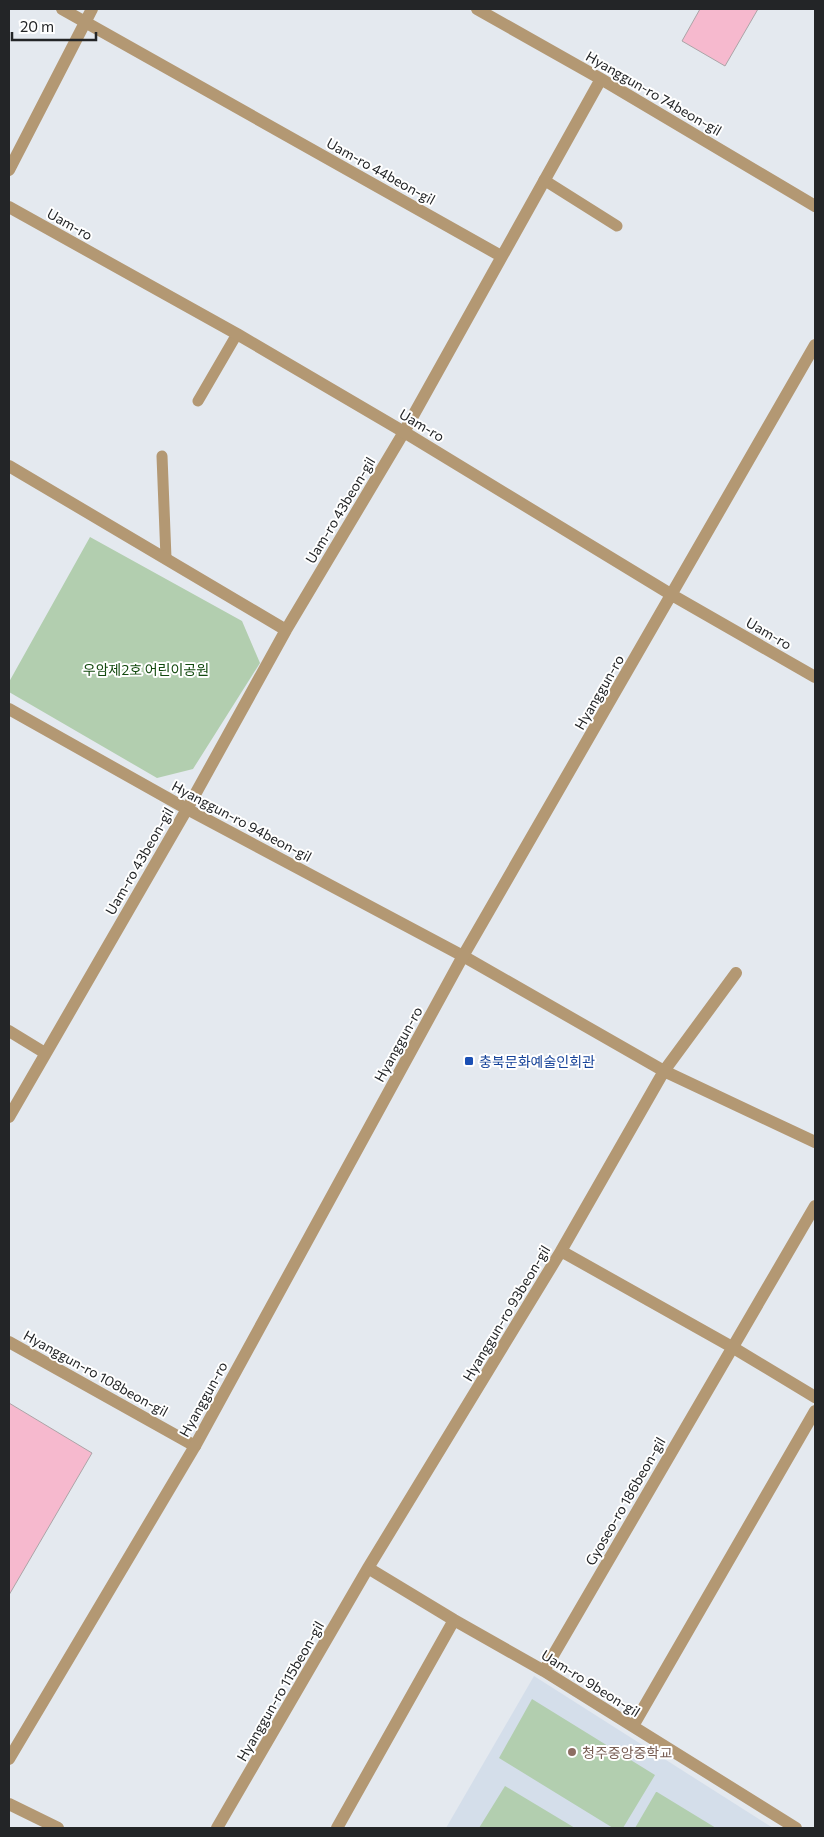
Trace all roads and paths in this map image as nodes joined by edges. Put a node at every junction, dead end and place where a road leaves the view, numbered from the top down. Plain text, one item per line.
1 (62, 9) edge
2 (92, 9) edge
3 (477, 9) edge
4 (84, 22) junction
5 (601, 79) junction
6 (9, 170) edge
7 (544, 180) junction
8 (815, 206) edge
9 (9, 207) edge
10 (617, 226) dead end
11 (502, 256) junction
12 (237, 334) junction
13 (815, 345) edge
14 (198, 401) dead end
15 (404, 432) junction
16 (162, 456) dead end
17 (9, 466) edge
18 (166, 558) junction
19 (672, 595) junction
20 (286, 630) junction
21 (815, 677) edge
22 (9, 709) edge
23 (187, 809) junction
24 (463, 956) junction
25 (736, 973) dead end
26 (9, 1031) edge
27 (45, 1053) junction
28 (664, 1071) junction
29 (9, 1117) edge
30 (815, 1142) edge
31 (815, 1206) edge
32 (561, 1251) junction
33 (9, 1342) edge
34 (732, 1347) junction
35 (815, 1396) edge
36 (815, 1411) edge
37 (195, 1446) junction
38 (368, 1568) junction
39 (454, 1620) junction
40 (544, 1671) junction
41 (633, 1726) junction
42 (9, 1759) edge
43 (9, 1804) edge
44 (58, 1828) edge
45 (217, 1828) edge
46 (337, 1828) edge
47 (796, 1828) edge

1 - 4 street, Uam-ro 44beon-gil
2 - 4 street
3 - 5 street, Hyanggun-ro 74beon-gil
4 - 6 street
4 - 11 street, Uam-ro 44beon-gil
5 - 7 street
5 - 8 street, Hyanggun-ro 74beon-gil
7 - 10 lane
7 - 11 street
9 - 12 street, Uam-ro
11 - 15 street
12 - 14 lane
12 - 15 street, Uam-ro
13 - 19 street, Hyanggun-ro
15 - 19 street, Uam-ro
15 - 20 street, Uam-ro 43beon-gil
16 - 18 lane
17 - 18 street
18 - 20 street
19 - 21 street, Uam-ro
19 - 24 street, Hyanggun-ro
20 - 23 street, Uam-ro 43beon-gil
22 - 23 street, Hyanggun-ro 94beon-gil
23 - 24 street, Hyanggun-ro 94beon-gil
23 - 27 street, Uam-ro 43beon-gil
24 - 28 street
24 - 37 street, Hyanggun-ro
25 - 28 street, Hyanggun-ro 93beon-gil
26 - 27 street
27 - 29 street, Uam-ro 43beon-gil
28 - 30 street
28 - 32 street, Hyanggun-ro 93beon-gil
31 - 34 street
32 - 34 street
32 - 38 street, Hyanggun-ro 93beon-gil
33 - 37 street, Hyanggun-ro 108beon-gil
34 - 35 street
34 - 40 street, Gyoseo-ro 186beon-gil
36 - 41 street
37 - 42 street, Hyanggun-ro
38 - 39 street, Uam-ro 9beon-gil
38 - 45 street, Hyanggun-ro 115beon-gil
39 - 40 street, Uam-ro 9beon-gil
39 - 46 street
40 - 41 street, Uam-ro 9beon-gil
41 - 47 street, Uam-ro 9beon-gil
43 - 44 street

